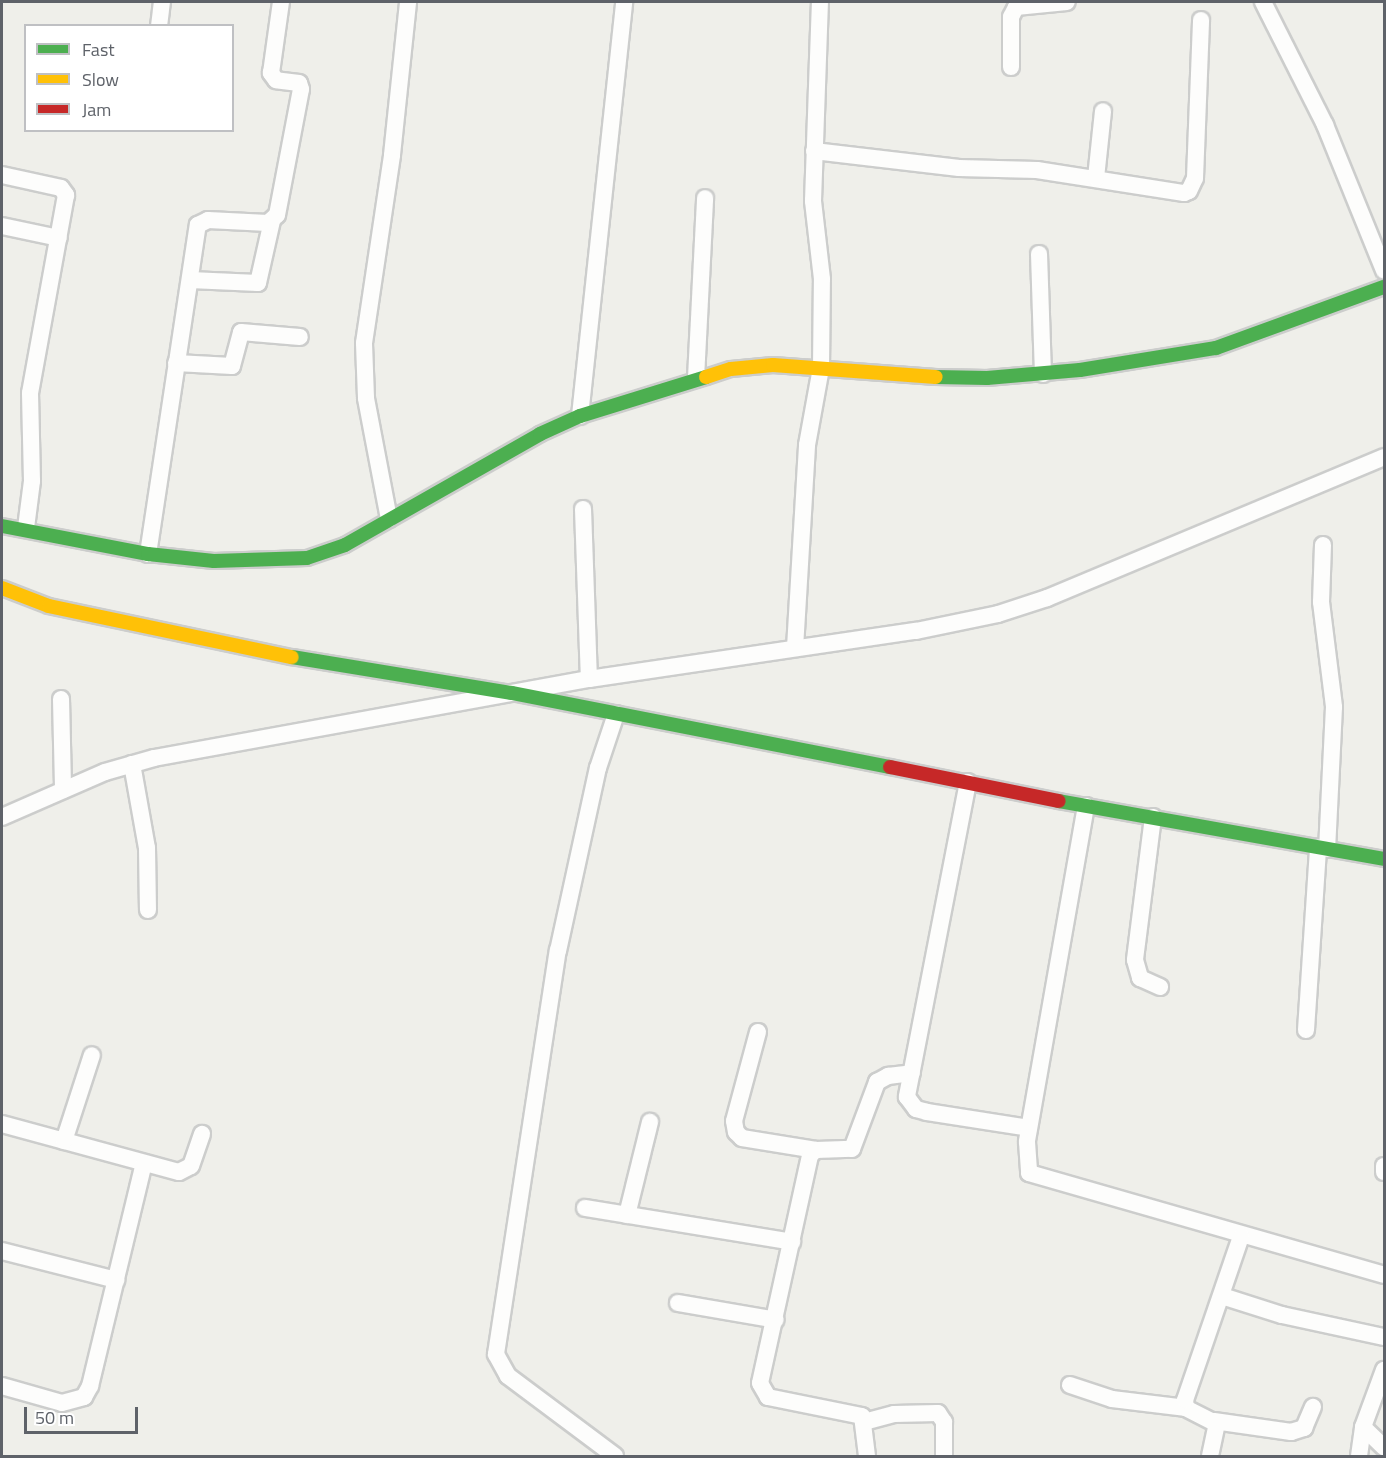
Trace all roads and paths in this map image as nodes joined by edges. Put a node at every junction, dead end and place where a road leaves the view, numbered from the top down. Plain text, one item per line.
1 (162, 2) edge
2 (281, 2) edge
3 (408, 2) edge
4 (624, 2) edge
5 (820, 2) edge
6 (1067, 2) edge
7 (1263, 2) edge
8 (1201, 20) dead end
9 (159, 24) edge
10 (1011, 67) dead end
11 (1103, 111) dead end
12 (814, 152) junction
13 (2, 175) edge
14 (1096, 178) junction
15 (705, 198) dead end
16 (272, 221) junction
17 (2, 226) edge
18 (59, 238) junction
19 (1039, 254) dead end
20 (1384, 270) edge
21 (190, 280) junction
22 (1384, 287) edge
23 (300, 337) dead end
24 (176, 363) junction
25 (820, 368) junction
26 (1043, 374) junction
27 (696, 378) junction
28 (580, 416) junction
29 (1384, 457) edge
30 (583, 509) dead end
31 (388, 519) junction
32 (2, 526) edge
33 (26, 528) junction
34 (1323, 545) dead end
35 (148, 554) junction
36 (2, 588) edge
37 (795, 648) junction
38 (589, 679) junction
39 (512, 693) junction
40 (61, 699) dead end
41 (616, 714) junction
42 (132, 764) junction
43 (968, 782) junction
44 (63, 790) junction
45 (1086, 806) junction
46 (2, 817) edge
47 (1153, 818) junction
48 (1323, 848) junction
49 (1384, 859) edge
50 (148, 910) dead end
51 (1160, 987) dead end
52 (1306, 1030) dead end
53 (758, 1032) dead end
54 (92, 1055) dead end
55 (912, 1073) junction
56 (650, 1122) dead end
57 (2, 1124) edge
58 (1029, 1128) junction
59 (202, 1134) dead end
60 (64, 1141) junction
61 (816, 1150) junction
62 (144, 1163) junction
63 (1384, 1166) edge
64 (1384, 1172) edge
65 (585, 1208) dead end
66 (627, 1215) junction
67 (1242, 1236) junction
68 (792, 1242) junction
69 (2, 1251) edge
70 (1384, 1275) edge
71 (116, 1280) junction
72 (1221, 1296) junction
73 (678, 1303) dead end
74 (776, 1320) junction
75 (1384, 1337) edge
76 (1384, 1370) edge
77 (1070, 1385) dead end
78 (2, 1386) edge
79 (1186, 1407) junction
80 (1313, 1407) dead end
81 (1214, 1420) junction
82 (864, 1422) junction
83 (1363, 1427) junction
84 (1384, 1447) edge
85 (615, 1456) edge
86 (867, 1456) edge
87 (944, 1456) edge
88 (1210, 1456) edge
89 (1359, 1456) edge

1 - 9 street
2 - 16 street
3 - 31 street
4 - 28 street
5 - 12 street
6 - 10 street
7 - 20 street
8 - 14 street
11 - 14 street
12 - 14 street
12 - 25 street
13 - 18 street
15 - 27 street
16 - 21 street
16 - 21 street
17 - 18 street
18 - 33 street
19 - 26 street
21 - 24 street
22 - 26 street
23 - 24 street
24 - 35 street
25 - 26 street
25 - 27 street
25 - 37 street
27 - 28 street
28 - 31 street
29 - 37 street
30 - 38 street
31 - 35 street
32 - 33 street
33 - 35 street
34 - 48 street
36 - 39 street
37 - 38 street
38 - 39 street
39 - 41 street
39 - 42 street
40 - 44 street
41 - 43 street
41 - 85 street
42 - 44 street
42 - 50 street
43 - 45 street
43 - 55 street
44 - 46 street
45 - 47 street
45 - 58 street
47 - 48 street
47 - 51 street
48 - 49 street
48 - 52 street
53 - 61 street
54 - 60 street
55 - 58 street
55 - 61 street
56 - 66 street
57 - 60 street
58 - 67 street
59 - 62 street
60 - 62 street
61 - 68 street
62 - 71 street
63 - 64 street
65 - 66 street
66 - 68 street
67 - 70 street
67 - 72 street
68 - 74 street
69 - 71 street
71 - 78 street
72 - 75 street
72 - 79 street
73 - 74 street
74 - 82 street
76 - 83 street
77 - 79 street
79 - 81 street
80 - 81 street
81 - 88 street
82 - 86 street
82 - 87 street
83 - 84 street
83 - 89 street

